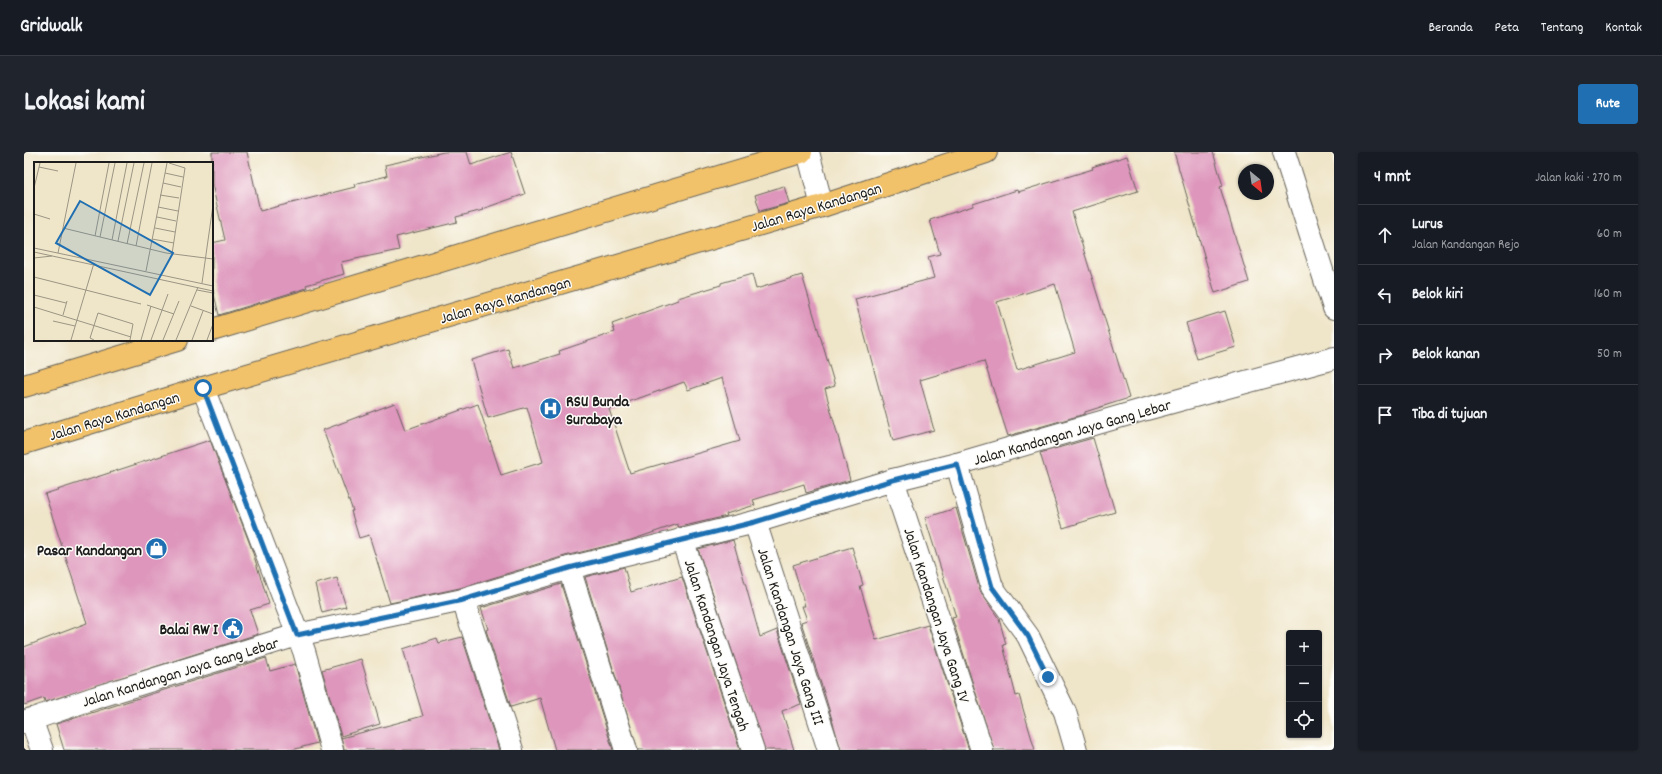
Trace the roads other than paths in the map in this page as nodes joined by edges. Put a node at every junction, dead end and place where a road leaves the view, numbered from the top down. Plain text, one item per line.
1 (801, 152) edge
2 (808, 152) edge
3 (986, 152) edge
4 (1284, 152) edge
5 (822, 206) junction
6 (1334, 308) edge
7 (213, 330) edge
8 (174, 341) edge
9 (1334, 358) edge
10 (24, 386) edge
11 (203, 388) junction
12 (24, 443) edge
13 (957, 464) junction
14 (893, 480) junction
15 (755, 522) junction
16 (682, 539) junction
17 (569, 568) junction
18 (463, 600) junction
19 (297, 635) junction
20 (28, 720) edge
21 (42, 750) edge
22 (332, 750) edge
23 (512, 750) edge
24 (626, 750) edge
25 (753, 750) edge
26 (829, 750) edge
27 (982, 750) edge
28 (1076, 750) edge

1 - 7 main road
2 - 5 street
3 - 5 main road, Jalan Raya Kandangan
4 - 6 street
5 - 11 main road, Jalan Raya Kandangan
8 - 10 main road
9 - 13 street, Jalan Kandangan Jaya Gang Lebar
11 - 12 main road, Jalan Raya Kandangan
11 - 19 street
13 - 14 street, Jalan Kandangan Jaya Gang Lebar
13 - 28 street
14 - 15 street, Jalan Kandangan Jaya Gang Lebar
14 - 27 street, Jalan Kandangan Jaya Gang IV
15 - 16 street, Jalan Kandangan Jaya Gang Lebar
15 - 26 street, Jalan Kandangan Jaya Gang III
16 - 17 street, Jalan Kandangan Jaya Gang Lebar
16 - 25 street, Jalan Kandangan Jaya Tengah
17 - 18 street, Jalan Kandangan Jaya Gang Lebar
17 - 24 street
18 - 19 street, Jalan Kandangan Jaya Gang Lebar
18 - 23 street
19 - 20 street, Jalan Kandangan Jaya Gang Lebar
19 - 22 street
20 - 21 street

